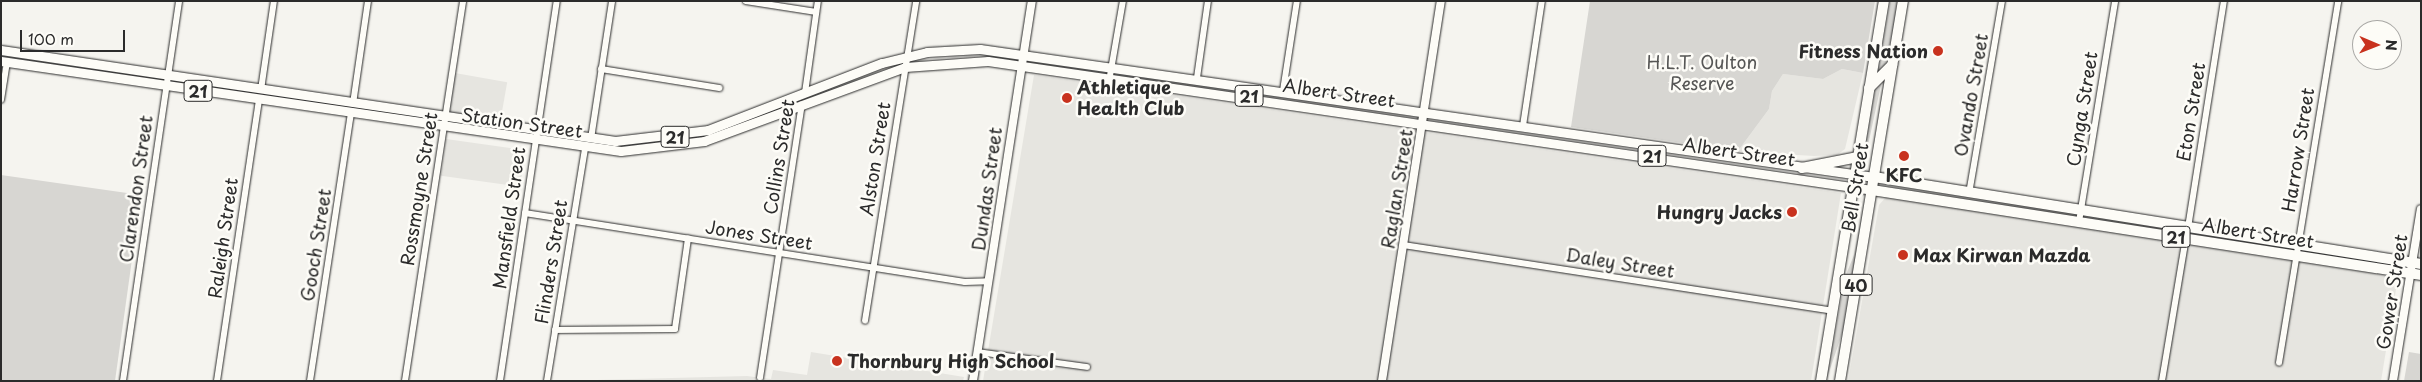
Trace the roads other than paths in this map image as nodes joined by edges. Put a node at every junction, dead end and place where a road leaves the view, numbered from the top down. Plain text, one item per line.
1 (179, 1) edge
2 (274, 1) edge
3 (368, 1) edge
4 (463, 1) edge
5 (557, 1) edge
6 (612, 1) edge
7 (746, 1) edge
8 (818, 1) edge
9 (916, 1) edge
10 (1032, 1) edge
11 (1122, 1) edge
12 (1208, 1) edge
13 (1297, 1) edge
14 (1441, 1) edge
15 (1542, 1) edge
16 (1884, 1) edge
17 (1903, 1) edge
18 (2002, 1) edge
19 (2115, 1) edge
20 (2224, 1) edge
21 (2338, 1) edge
22 (816, 12) junction
23 (5, 51) edge
24 (1024, 53) junction
25 (907, 56) junction
26 (4, 61) edge
27 (1022, 64) junction
28 (1892, 65) junction
29 (1112, 66) junction
30 (905, 67) junction
31 (602, 69) junction
32 (168, 75) junction
33 (1110, 76) junction
34 (1197, 78) junction
35 (166, 86) junction
36 (719, 88) dead end
37 (1869, 88) junction
38 (261, 90) junction
39 (1283, 90) junction
40 (805, 92) junction
41 (1, 100) edge
42 (259, 100) junction
43 (353, 104) junction
44 (802, 104) junction
45 (1424, 112) junction
46 (351, 114) junction
47 (445, 118) junction
48 (1422, 122) junction
49 (1497, 122) junction
50 (1522, 126) junction
51 (443, 128) junction
52 (1557, 131) junction
53 (537, 132) junction
54 (1495, 133) junction
55 (590, 140) junction
56 (535, 142) junction
57 (1555, 142) junction
58 (585, 149) junction
59 (1699, 153) junction
60 (1729, 157) junction
61 (1858, 157) junction
62 (1697, 163) junction
63 (1776, 164) junction
64 (1728, 167) junction
65 (1802, 168) junction
66 (1774, 174) junction
67 (1855, 174) junction
68 (1874, 177) junction
69 (1853, 187) junction
70 (1872, 190) junction
71 (1969, 194) junction
72 (1951, 196) junction
73 (2421, 209) edge
74 (524, 213) junction
75 (2080, 216) junction
76 (573, 221) junction
77 (2187, 233) junction
78 (688, 239) junction
79 (1403, 246) junction
80 (2297, 250) junction
81 (779, 253) junction
82 (2416, 263) edge
83 (873, 268) junction
84 (2409, 273) junction
85 (2421, 275) edge
86 (988, 282) junction
87 (1833, 311) junction
88 (865, 321) dead end
89 (555, 330) junction
90 (978, 352) junction
91 (2279, 363) dead end
92 (1087, 367) dead end
93 (760, 378) dead end
94 (123, 381) edge
95 (217, 381) edge
96 (310, 381) edge
97 (405, 381) edge
98 (500, 381) edge
99 (546, 381) edge
100 (973, 381) edge
101 (1382, 381) edge
102 (1821, 381) edge
103 (1840, 381) edge
104 (2162, 381) edge
105 (2393, 381) edge

1 - 32 street, Clarendon Street
2 - 38 street
3 - 43 street
4 - 47 street, Rossmoyne Street
5 - 53 street, Mansfield Street
6 - 31 street
7 - 22 street
8 - 22 street, Collins Street
9 - 25 street, Alston Street
10 - 24 street, Dundas Street
11 - 29 street
12 - 34 street
13 - 39 street
14 - 45 street, Raglan Street
15 - 50 street
16 - 37 highway, Bell Street / 40
17 - 28 highway, Bell Street / 40
18 - 71 street, Ovando Street
19 - 75 street, Cynga Street
20 - 77 street, Eton Street
21 - 80 street, Harrow Street
22 - 40 street, Collins Street
23 - 26 main road, Station Street
23 - 32 main road, Station Street / 21
24 - 25 main road, Station Street / 21
24 - 27 street, Dundas Street
24 - 29 main road, Albert Street / 21
25 - 30 street, Alston Street
25 - 40 main road, Station Street / 21
26 - 35 main road, Station Street / 21
26 - 41 street
27 - 30 main road, Station Street / 21
27 - 33 main road, Albert Street / 21
27 - 86 street, Dundas Street
28 - 37 highway
28 - 68 highway, Bell Street / 40
29 - 33 street
29 - 34 main road, Albert Street / 21
30 - 44 main road, Station Street / 21
30 - 83 street, Alston Street
31 - 36 street
31 - 55 street
32 - 35 street, Clarendon Street
32 - 38 main road, Station Street / 21
33 - 48 main road, Albert Street / 21
34 - 39 main road, Albert Street / 21
35 - 42 main road, Station Street / 21
35 - 94 street, Clarendon Street
37 - 61 highway, Bell Street / 40
38 - 43 main road, Station Street / 21
39 - 45 main road, Albert Street / 21
40 - 44 street, Collins Street
40 - 55 main road, Station Street / 21
42 - 46 main road, Station Street / 21
42 - 95 street, Raleigh Street
43 - 47 main road, Station Street / 21
44 - 58 main road, Station Street / 21
44 - 81 street, Collins Street
45 - 48 street, Raglan Street
45 - 49 main road, Albert Street / 21
46 - 51 main road, Station Street / 21
46 - 96 street, Gooch Street
47 - 51 street, Rossmoyne Street
47 - 53 main road, Station Street / 21
48 - 54 main road, Albert Street / 21
48 - 79 street, Raglan Street
49 - 50 main road, Albert Street / 21
49 - 54 main road
50 - 52 main road, Albert Street / 21
51 - 56 main road, Station Street / 21
51 - 97 street, Rossmoyne Street
52 - 57 main road
52 - 59 main road, Albert Street / 21
53 - 55 main road, Station Street / 21
53 - 56 street, Mansfield Street
54 - 57 main road, Albert Street / 21
56 - 58 main road, Station Street / 21
56 - 74 street, Mansfield Street
57 - 62 main road, Albert Street / 21
58 - 76 street, Flinders Street
59 - 60 main road, Albert Street / 21
59 - 62 main road
60 - 63 main road, Albert Street / 21
60 - 64 main road
61 - 65 highway
61 - 67 highway, Bell Street / 40
62 - 64 main road, Albert Street / 21
63 - 65 main road, Albert Street / 21
63 - 66 main road
64 - 66 main road, Albert Street / 21
65 - 67 main road, Albert Street / 21
66 - 69 main road, Albert Street / 21
67 - 68 main road, Albert Street / 21
67 - 69 highway, Bell Street / 40
68 - 70 highway, Bell Street / 40
68 - 72 highway, Albert Street / 21
69 - 70 main road, Albert Street / 21
69 - 87 highway, Bell Street / 40
70 - 72 highway, Albert Street / 21
70 - 103 highway, Bell Street / 40
71 - 72 highway, Albert Street / 21
71 - 75 highway, Albert Street / 21
72 - 75 highway, Albert Street / 21
73 - 82 street, Gower Street
74 - 76 street, Jones Street
74 - 98 street, Mansfield Street
75 - 77 highway, Albert Street / 21
76 - 78 street, Jones Street
76 - 89 street, Flinders Street
77 - 80 highway, Albert Street / 21
77 - 104 street, Eton Street
78 - 81 street, Jones Street
78 - 89 street
79 - 87 street, Daley Street
79 - 101 street, Raglan Street
80 - 82 highway, Albert Street / 21
80 - 84 highway, Albert Street / 21
80 - 91 street, Harrow Street
81 - 83 street, Jones Street
81 - 93 street, Collins Street
82 - 84 street, Gower Street
83 - 86 street, Jones Street
83 - 88 street, Alston Street
84 - 85 highway, Albert Street / 21
84 - 105 street, Gower Street
86 - 90 street, Dundas Street
87 - 102 highway, Bell Street / 40
89 - 99 street, Flinders Street
90 - 92 street
90 - 100 street, Dundas Street

